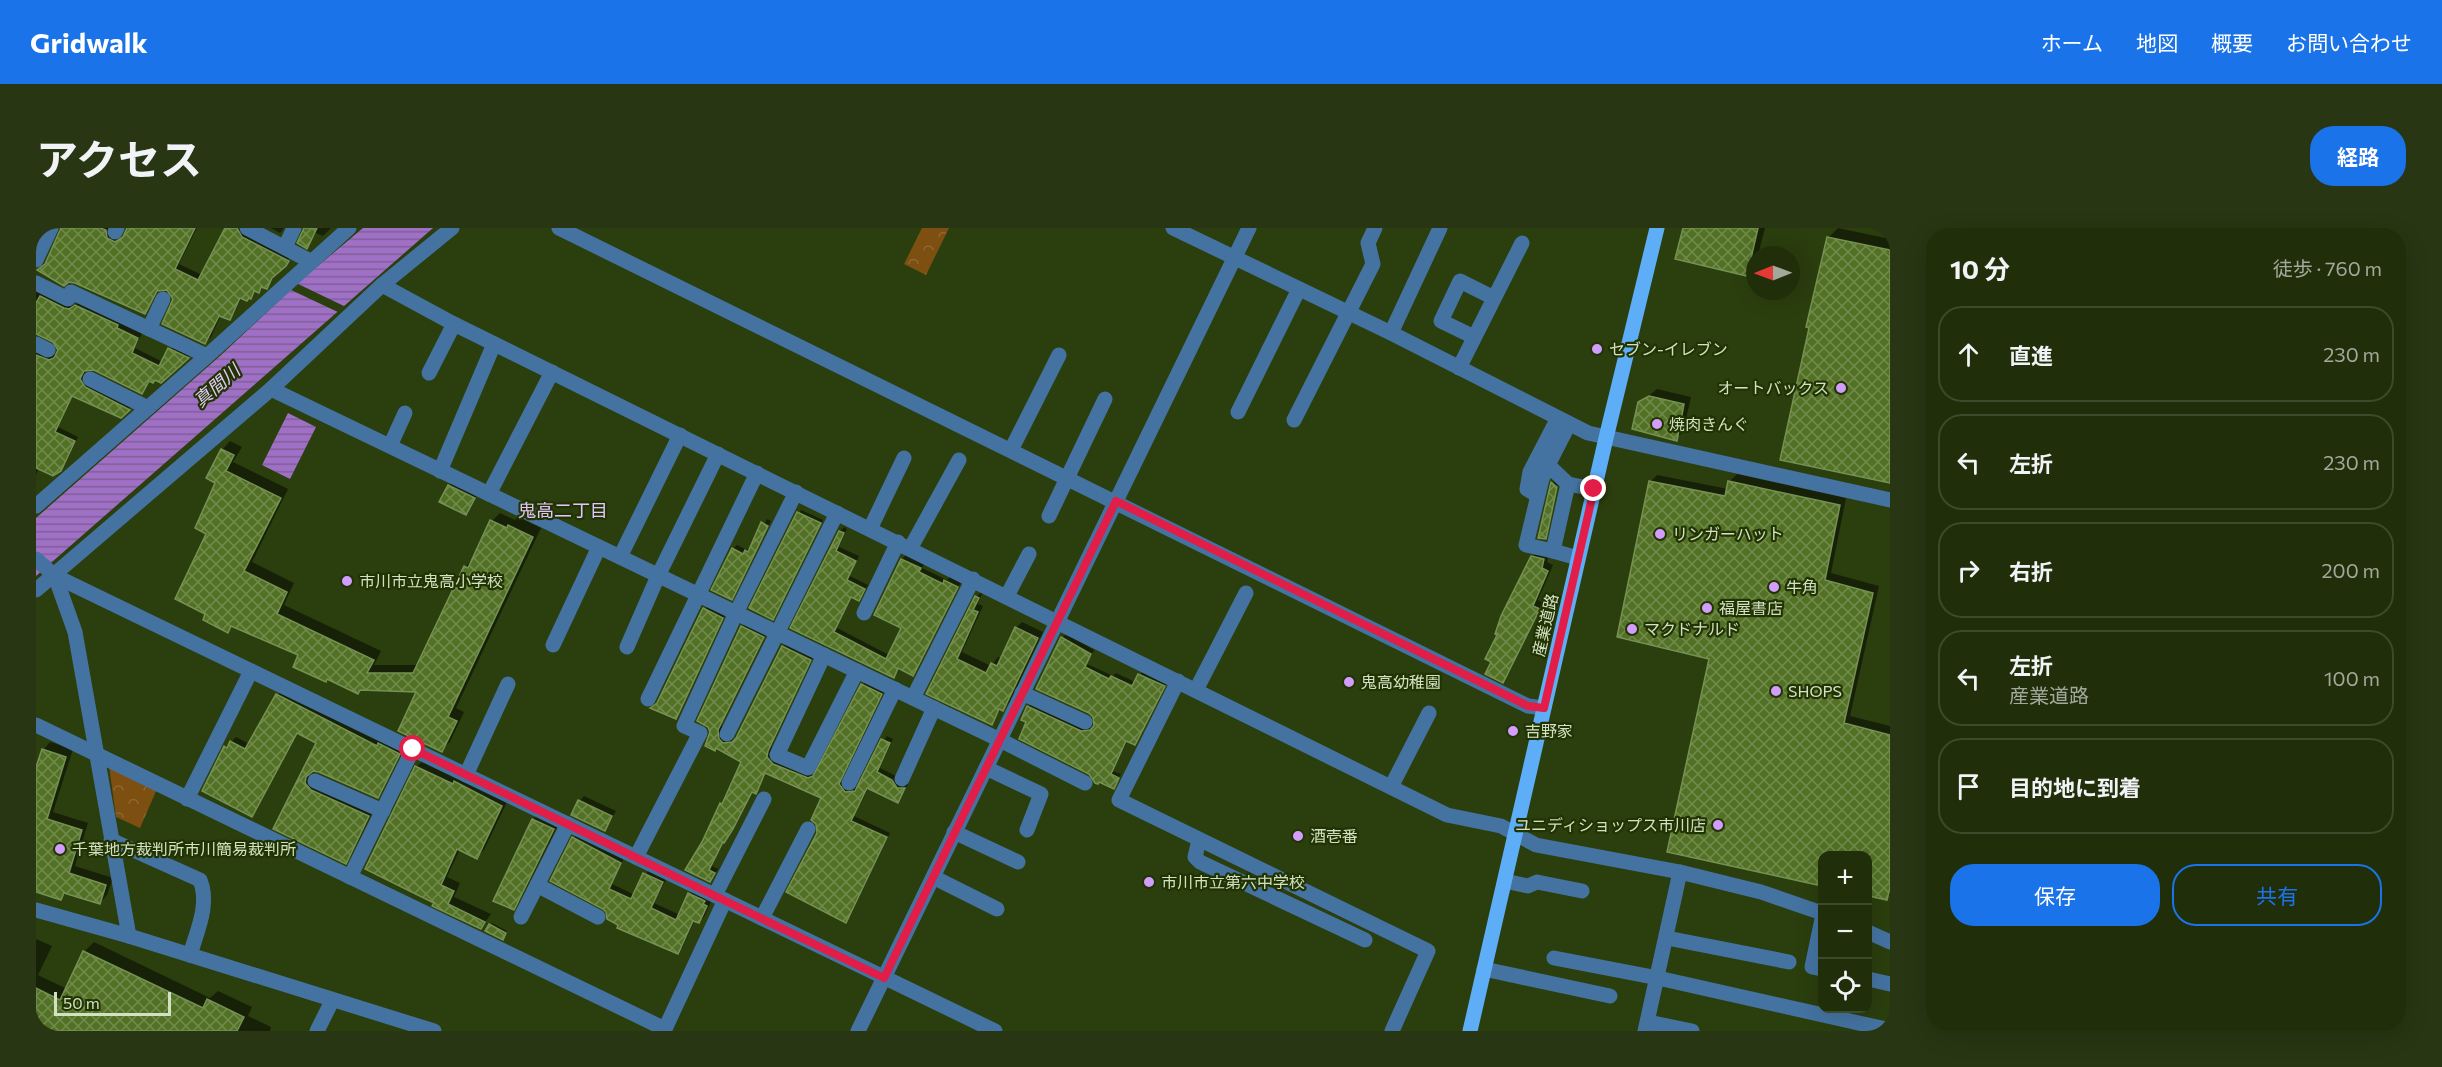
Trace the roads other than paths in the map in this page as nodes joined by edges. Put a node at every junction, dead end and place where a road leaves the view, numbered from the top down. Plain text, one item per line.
1 (51, 228) edge
2 (246, 228) edge
3 (294, 228) edge
4 (349, 228) edge
5 (452, 228) edge
6 (559, 228) edge
7 (1173, 228) edge
8 (1249, 228) edge
9 (1375, 228) edge
10 (1440, 228) edge
11 (1657, 228) edge
12 (1522, 243) dead end
13 (285, 247) junction
14 (1234, 258) junction
15 (36, 260) edge
16 (310, 261) junction
17 (36, 283) edge
18 (382, 285) junction
19 (1299, 289) junction
20 (1494, 298) junction
21 (163, 299) dead end
22 (1349, 313) junction
23 (454, 324) junction
24 (149, 329) junction
25 (1391, 333) junction
26 (1474, 337) junction
27 (494, 344) junction
28 (1059, 355) dead end
29 (207, 356) junction
30 (1459, 368) junction
31 (552, 372) junction
32 (429, 373) dead end
33 (90, 379) dead end
34 (271, 389) junction
35 (1105, 399) dead end
36 (148, 408) junction
37 (1238, 412) dead end
38 (405, 413) dead end
39 (1294, 420) dead end
40 (1564, 421) junction
41 (680, 435) junction
42 (1606, 438) junction
43 (390, 446) junction
44 (1011, 450) junction
45 (718, 454) junction
46 (904, 458) dead end
47 (959, 460) dead end
48 (1548, 465) junction
49 (440, 471) junction
50 (757, 473) junction
51 (1068, 478) junction
52 (1568, 484) junction
53 (1594, 489) junction
54 (796, 492) junction
55 (489, 494) junction
56 (1537, 495) junction
57 (1890, 500) edge
58 (1116, 501) junction
59 (36, 506) edge
60 (837, 513) junction
61 (1049, 516) dead end
62 (870, 529) junction
63 (904, 546) junction
64 (599, 547) junction
65 (1553, 551) junction
66 (1029, 554) dead end
67 (620, 557) junction
68 (1578, 558) junction
69 (46, 568) edge
70 (658, 576) junction
71 (973, 579) junction
72 (36, 590) edge
73 (1246, 593) dead end
74 (699, 595) junction
75 (1007, 596) junction
76 (736, 613) junction
77 (864, 613) dead end
78 (1058, 621) junction
79 (776, 632) junction
80 (553, 645) dead end
81 (627, 647) dead end
82 (824, 655) junction
83 (252, 671) junction
84 (857, 671) junction
85 (1178, 681) junction
86 (508, 684) dead end
87 (895, 689) junction
88 (1196, 690) junction
89 (1022, 693) junction
90 (913, 698) junction
91 (648, 699) dead end
92 (934, 708) junction
93 (1544, 708) junction
94 (1429, 713) dead end
95 (1085, 722) dead end
96 (36, 725) edge
97 (727, 734) dead end
98 (1000, 740) junction
99 (413, 749) junction
100 (96, 756) junction
101 (986, 768) junction
102 (466, 775) junction
103 (902, 779) dead end
104 (315, 781) dead end
105 (849, 783) dead end
106 (1085, 783) dead end
107 (1391, 787) junction
108 (187, 800) junction
109 (764, 800) dead end
110 (383, 811) junction
111 (568, 824) junction
112 (808, 829) dead end
113 (1027, 830) dead end
114 (954, 832) junction
115 (1516, 836) junction
116 (111, 840) junction
117 (1199, 840) junction
118 (636, 857) junction
119 (1018, 862) dead end
120 (1680, 872) junction
121 (350, 877) junction
122 (933, 878) junction
123 (1505, 881) junction
124 (537, 885) junction
125 (1582, 891) dead end
126 (720, 898) junction
127 (997, 909) dead end
128 (36, 910) edge
129 (1818, 912) edge
130 (521, 917) dead end
131 (598, 917) dead end
132 (762, 918) junction
133 (1872, 934) edge
134 (129, 936) junction
135 (1667, 938) junction
136 (1818, 938) edge
137 (1365, 940) dead end
138 (1890, 942) edge
139 (190, 955) junction
140 (1554, 958) dead end
141 (1789, 962) dead end
142 (1818, 968) edge
143 (1484, 969) junction
144 (884, 978) junction
145 (1658, 978) junction
146 (1872, 981) edge
147 (1890, 984) edge
148 (1610, 996) dead end
149 (332, 1001) junction
150 (1646, 1026) edge
151 (664, 1030) edge
152 (1890, 1030) edge
153 (317, 1031) edge
154 (434, 1031) edge
155 (858, 1031) edge
156 (995, 1031) edge
157 (1392, 1031) edge
158 (1470, 1031) edge
159 (1692, 1031) edge

1 - 15 street
2 - 13 street
3 - 13 street
4 - 16 street
5 - 18 street
6 - 44 street
7 - 14 street
8 - 14 street
9 - 22 street
10 - 25 street
11 - 42 main road, 産業道路
12 - 20 street
13 - 16 street
14 - 19 street
14 - 58 street
16 - 29 street
17 - 24 street
18 - 23 street
18 - 34 street
19 - 22 street
19 - 37 street
20 - 26 street
20 - 26 street
21 - 24 street
22 - 25 street
22 - 39 street
23 - 27 street
23 - 32 street
24 - 29 street
25 - 30 street
26 - 30 street
27 - 31 street
27 - 49 street
28 - 44 street
29 - 36 street
30 - 40 street
31 - 41 street
31 - 55 street
33 - 36 street
34 - 43 street
34 - 69 street
35 - 51 street
36 - 59 street
38 - 43 street
40 - 42 street
40 - 48 street
40 - 56 street
41 - 45 street
41 - 67 street
42 - 53 main road, 産業道路
42 - 57 street
43 - 49 street
44 - 51 street
45 - 50 street
45 - 70 street
46 - 62 street
47 - 63 street
48 - 52 street
48 - 56 street
49 - 55 street
50 - 54 street
50 - 74 street
51 - 58 street
51 - 61 street
52 - 53 street
52 - 65 street
53 - 68 main road, 産業道路
54 - 60 street
54 - 76 street
55 - 64 street
56 - 65 street
58 - 78 street
58 - 93 street
60 - 62 street
60 - 79 street
62 - 63 street
63 - 71 street
63 - 77 street
64 - 67 street
64 - 80 street
65 - 68 street
66 - 75 street
67 - 70 street
68 - 93 main road, 産業道路
69 - 72 street
69 - 83 street
69 - 100 street
70 - 74 street
70 - 81 street
71 - 75 street
71 - 90 street
73 - 88 street
74 - 76 street
74 - 91 street
75 - 78 street
76 - 79 street
76 - 118 street
78 - 85 street
78 - 89 street
79 - 82 street
79 - 97 street
82 - 84 street
82 - 84 street
83 - 99 street
83 - 108 street
84 - 87 street
85 - 88 street
85 - 117 street
86 - 102 street
87 - 90 street
87 - 105 street
88 - 107 street
89 - 95 street
89 - 98 street
90 - 92 street
92 - 98 street
92 - 103 street
93 - 115 main road, 産業道路
94 - 107 street
96 - 100 street
98 - 101 street
98 - 106 street
99 - 102 street
99 - 110 street
100 - 108 street
100 - 116 street
101 - 113 street
101 - 114 street
102 - 111 street
104 - 110 street
107 - 115 street
108 - 121 street
109 - 126 street
110 - 121 street
111 - 118 street
111 - 124 street
112 - 132 street
114 - 119 street
114 - 122 street
115 - 120 street
115 - 123 main road, 産業道路
116 - 134 street
116 - 139 street
117 - 137 street
117 - 157 street
118 - 126 street
120 - 129 street
120 - 135 street
121 - 151 street
122 - 127 street
122 - 144 street
123 - 125 street
123 - 143 main road, 産業道路
124 - 130 street
124 - 131 street
126 - 132 street
126 - 151 street
128 - 134 street
132 - 144 street
133 - 138 street
134 - 139 street
135 - 141 street
135 - 145 street
136 - 142 street
139 - 149 street
140 - 145 street
143 - 148 street
143 - 158 main road, 産業道路
144 - 155 street
144 - 156 street
145 - 150 street
145 - 152 street
146 - 147 street
149 - 153 street
149 - 154 street
150 - 159 street

